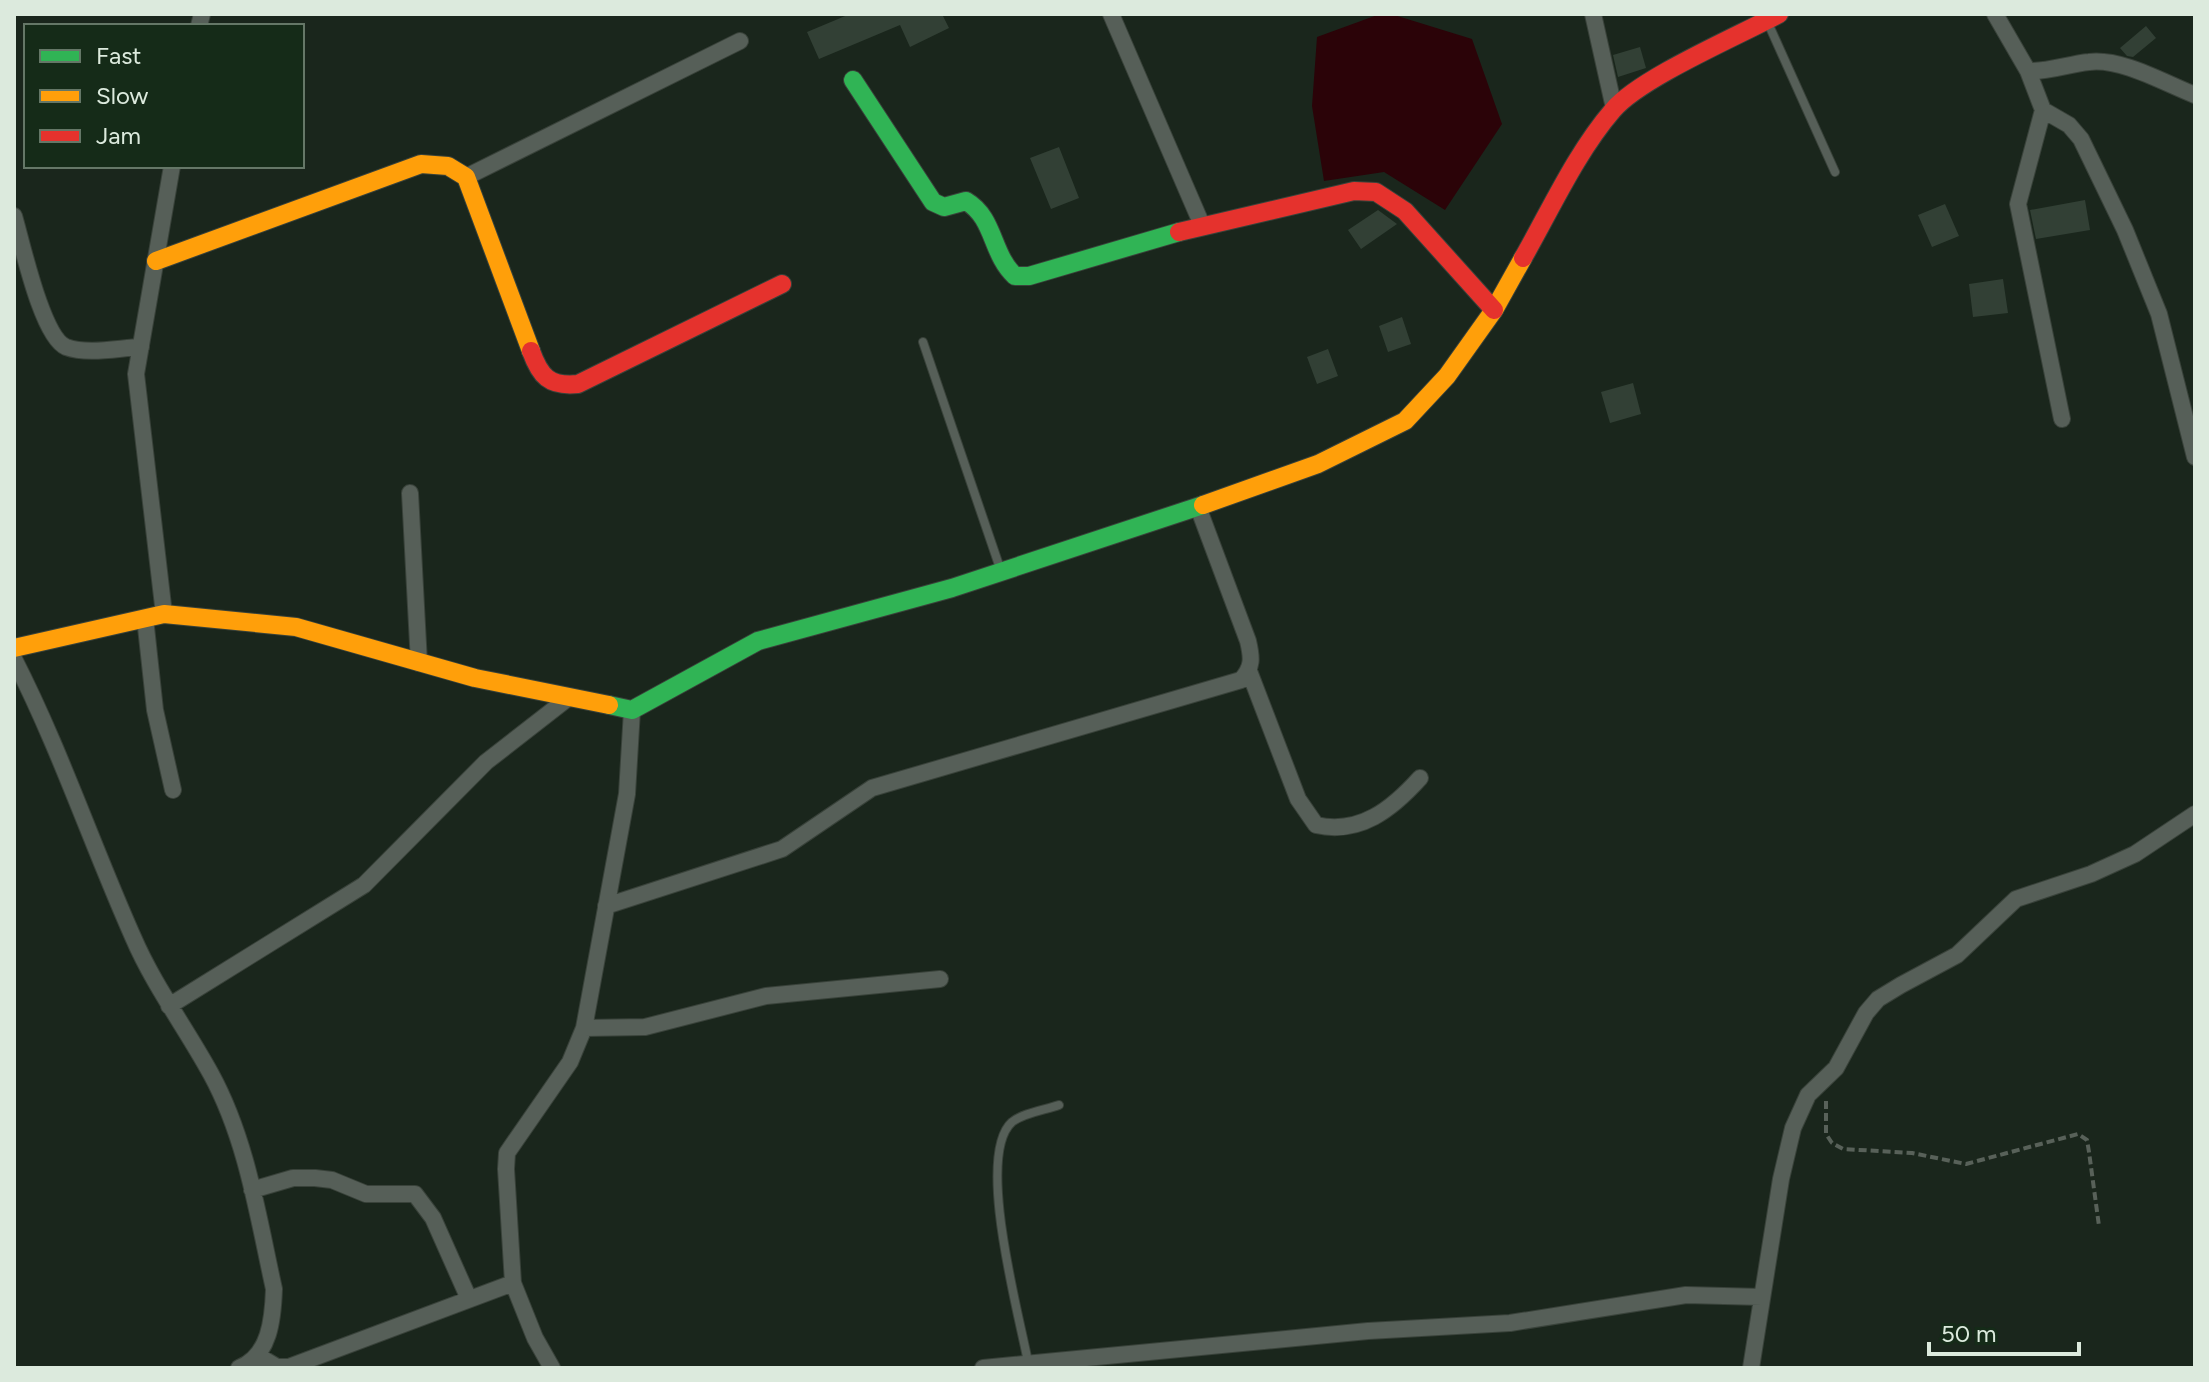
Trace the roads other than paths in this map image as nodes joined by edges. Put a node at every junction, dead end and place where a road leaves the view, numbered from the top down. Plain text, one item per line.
1 (1111, 14) edge
2 (1593, 14) edge
3 (1995, 14) edge
4 (1773, 17) edge
5 (740, 41) dead end
6 (2028, 71) junction
7 (853, 80) dead end
8 (2195, 95) edge
9 (1614, 108) junction
10 (2043, 110) junction
11 (172, 168) edge
12 (1835, 172) dead end
13 (466, 177) junction
14 (14, 216) edge
15 (1202, 225) junction
16 (156, 261) junction
17 (782, 284) dead end
18 (1494, 310) junction
19 (923, 342) dead end
20 (141, 347) junction
21 (2062, 419) dead end
22 (2195, 457) edge
23 (410, 493) dead end
24 (1198, 507) junction
25 (1001, 572) junction
26 (154, 616) junction
27 (14, 648) edge
28 (14, 659) edge
29 (419, 663) junction
30 (1249, 671) junction
31 (567, 699) junction
32 (632, 710) junction
33 (1420, 778) dead end
34 (173, 790) dead end
35 (2195, 814) edge
36 (606, 906) junction
37 (940, 979) dead end
38 (169, 1006) junction
39 (584, 1028) junction
40 (1059, 1105) dead end
41 (252, 1190) junction
42 (513, 1283) junction
43 (1762, 1297) junction
44 (469, 1299) junction
45 (257, 1355) junction
46 (1028, 1362) junction
47 (239, 1368) edge
48 (278, 1368) edge
49 (552, 1368) edge
50 (983, 1368) edge
51 (1751, 1368) edge

1 - 15 street
2 - 9 street
3 - 6 street
4 - 9 street
4 - 12 lane
5 - 13 street
6 - 8 street
6 - 10 street
7 - 15 street
9 - 18 street
10 - 21 street
10 - 22 street
11 - 16 street
13 - 16 street
13 - 17 street
14 - 20 street
15 - 18 street
16 - 20 street
18 - 24 street
19 - 25 lane
20 - 26 street
23 - 29 street
24 - 25 street
24 - 30 street
25 - 32 street
26 - 27 street
26 - 29 street
26 - 34 street
28 - 38 street
29 - 31 street
30 - 33 street
30 - 36 street
31 - 32 street
31 - 38 street
32 - 36 street
35 - 43 street
36 - 39 street
37 - 39 street
38 - 41 street
39 - 42 street
40 - 46 lane
41 - 44 street
41 - 45 street
42 - 44 street
42 - 49 street
43 - 46 street
43 - 51 street
44 - 48 street
45 - 47 street
45 - 48 street
46 - 50 street

